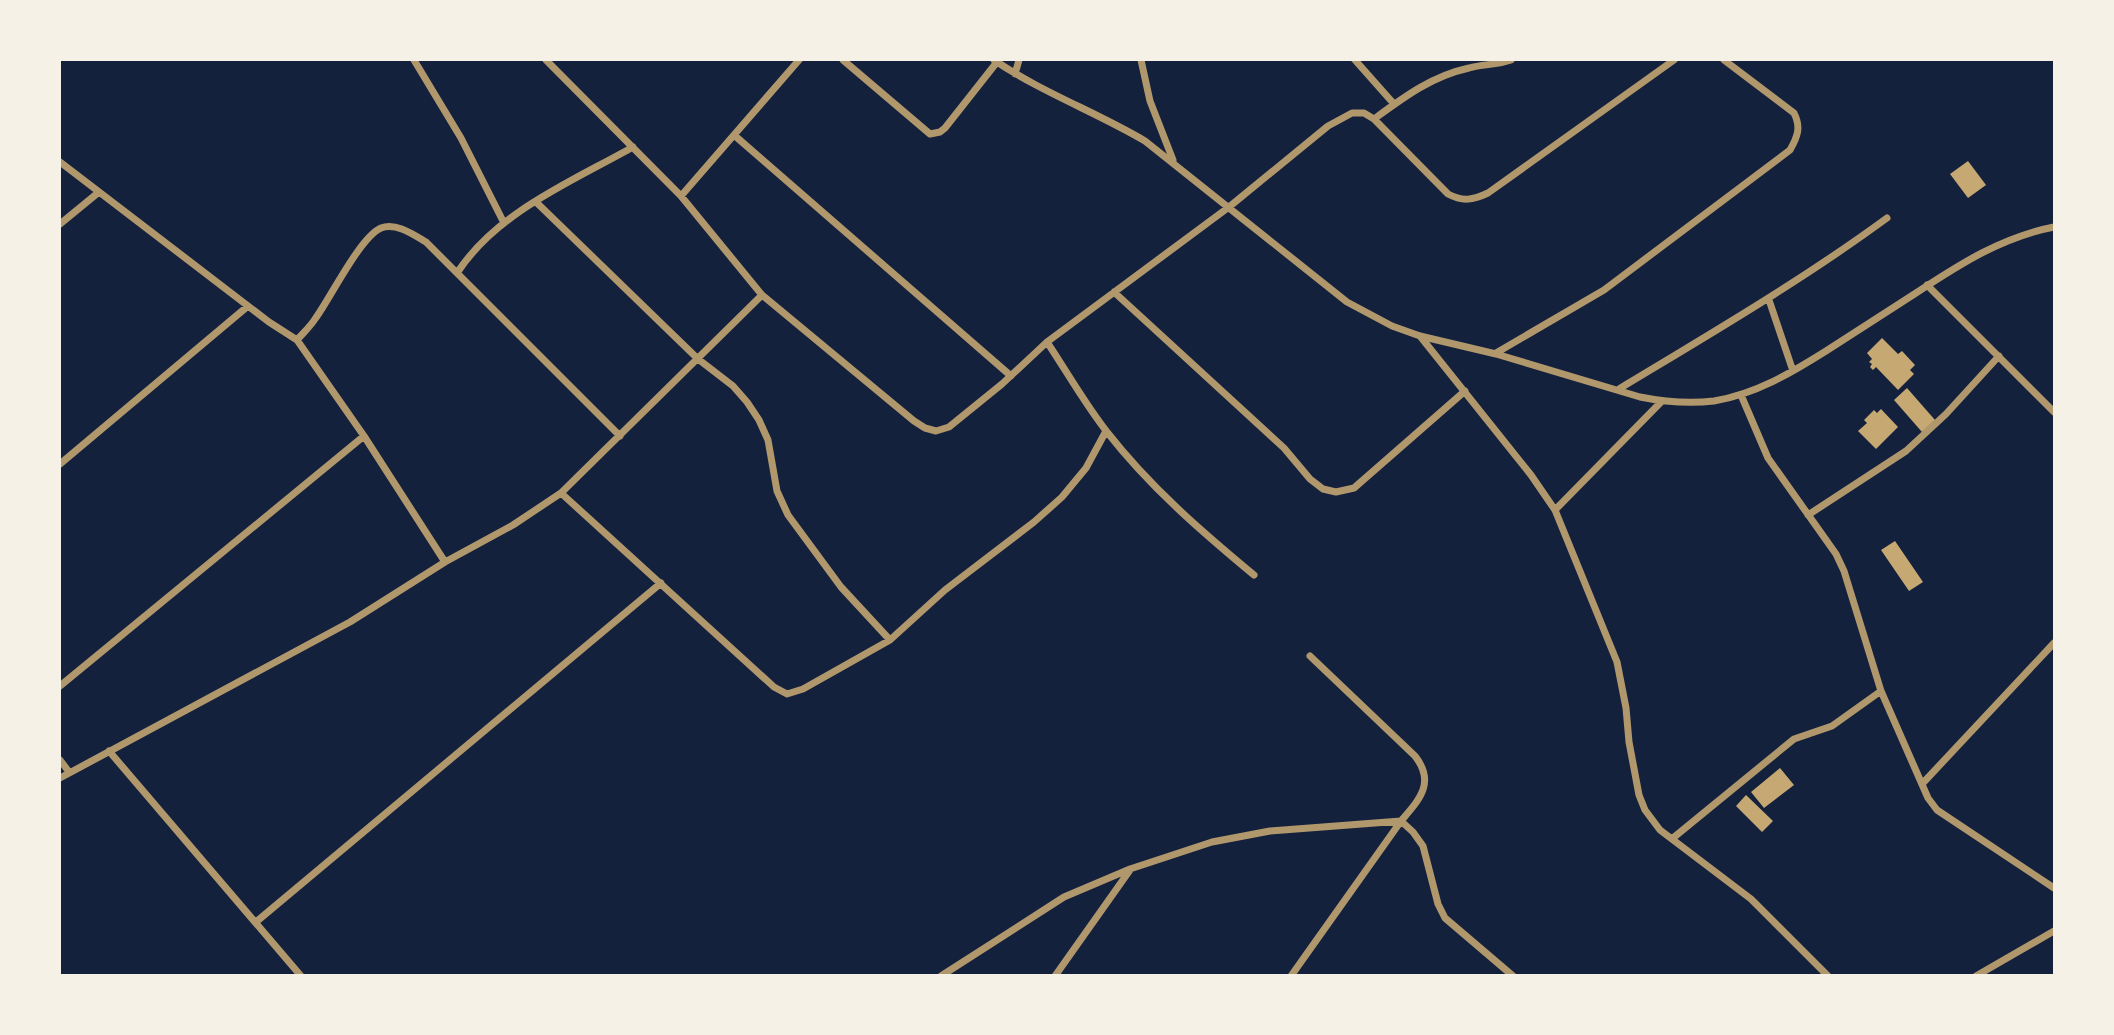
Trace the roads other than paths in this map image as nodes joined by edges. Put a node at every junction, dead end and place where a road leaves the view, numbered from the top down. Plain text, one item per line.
1 (414, 60) edge
2 (546, 60) edge
3 (799, 60) edge
4 (843, 60) edge
5 (1019, 60) edge
6 (1141, 60) edge
7 (1355, 60) edge
8 (1511, 60) edge
9 (1674, 60) edge
10 (1724, 60) edge
11 (996, 61) edge
12 (1015, 74) junction
13 (1394, 104) junction
14 (1374, 119) junction
15 (734, 135) junction
16 (633, 147) junction
17 (1173, 161) junction
18 (60, 162) edge
19 (99, 192) junction
20 (681, 196) junction
21 (536, 202) junction
22 (1229, 207) junction
23 (1887, 218) dead end
24 (504, 223) junction
25 (60, 224) edge
26 (2054, 227) edge
27 (457, 273) junction
28 (1927, 285) junction
29 (1114, 292) junction
30 (762, 295) junction
31 (1769, 300) junction
32 (248, 306) junction
33 (1420, 336) junction
34 (298, 340) junction
35 (1047, 342) junction
36 (1496, 354) junction
37 (1999, 356) junction
38 (698, 359) junction
39 (1793, 371) junction
40 (1011, 376) junction
41 (1619, 389) junction
42 (1465, 391) junction
43 (1741, 395) junction
44 (1662, 401) junction
45 (2054, 412) edge
46 (1106, 431) junction
47 (364, 436) junction
48 (620, 436) junction
49 (60, 464) edge
50 (561, 493) junction
51 (1556, 510) junction
52 (1808, 515) junction
53 (444, 562) junction
54 (1254, 575) dead end
55 (661, 583) junction
56 (890, 640) junction
57 (2054, 643) edge
58 (1310, 656) dead end
59 (60, 686) edge
60 (1881, 691) junction
61 (108, 751) junction
62 (60, 760) edge
63 (69, 772) junction
64 (60, 778) edge
65 (1922, 784) junction
66 (1401, 821) junction
67 (1673, 838) junction
68 (1130, 869) junction
69 (2054, 888) edge
70 (256, 922) junction
71 (2054, 931) edge
72 (302, 975) edge
73 (941, 975) edge
74 (1055, 975) edge
75 (1291, 975) edge
76 (1513, 975) edge
77 (1828, 975) edge
78 (1976, 975) edge

1 - 24 street
2 - 16 street
3 - 15 street
4 - 11 street
5 - 12 street
6 - 17 street
7 - 13 street
8 - 13 street
9 - 14 street
10 - 36 street
11 - 12 street
12 - 17 street
13 - 14 street
14 - 22 street
15 - 20 street
15 - 40 street
16 - 20 street
16 - 21 street
17 - 22 street
18 - 19 street
19 - 25 street
19 - 32 street
20 - 30 street
21 - 24 street
21 - 38 street
22 - 29 street
22 - 33 street
23 - 31 street
24 - 27 street
26 - 28 street
27 - 34 street
27 - 48 street
28 - 37 street
28 - 39 street
29 - 35 street
29 - 42 street
30 - 38 street
30 - 40 street
31 - 39 street
31 - 41 street
32 - 34 street
32 - 49 street
33 - 36 street
33 - 42 street
34 - 47 street
35 - 40 street
35 - 46 street
36 - 41 street
37 - 45 street
37 - 52 street
38 - 48 street
38 - 56 street
39 - 43 street
41 - 44 street
42 - 51 street
43 - 44 street
43 - 52 street
44 - 51 street
46 - 54 street
46 - 56 street
47 - 53 street
47 - 59 street
48 - 50 street
50 - 53 street
50 - 55 street
51 - 67 street
52 - 60 street
53 - 61 street
55 - 56 street
55 - 70 street
57 - 65 street
58 - 66 street
60 - 65 street
60 - 67 street
61 - 63 street
61 - 70 street
62 - 63 street
63 - 64 street
65 - 69 street
66 - 68 street
66 - 75 street
66 - 76 street
67 - 77 street
68 - 73 street
68 - 74 street
70 - 72 street
71 - 78 street

